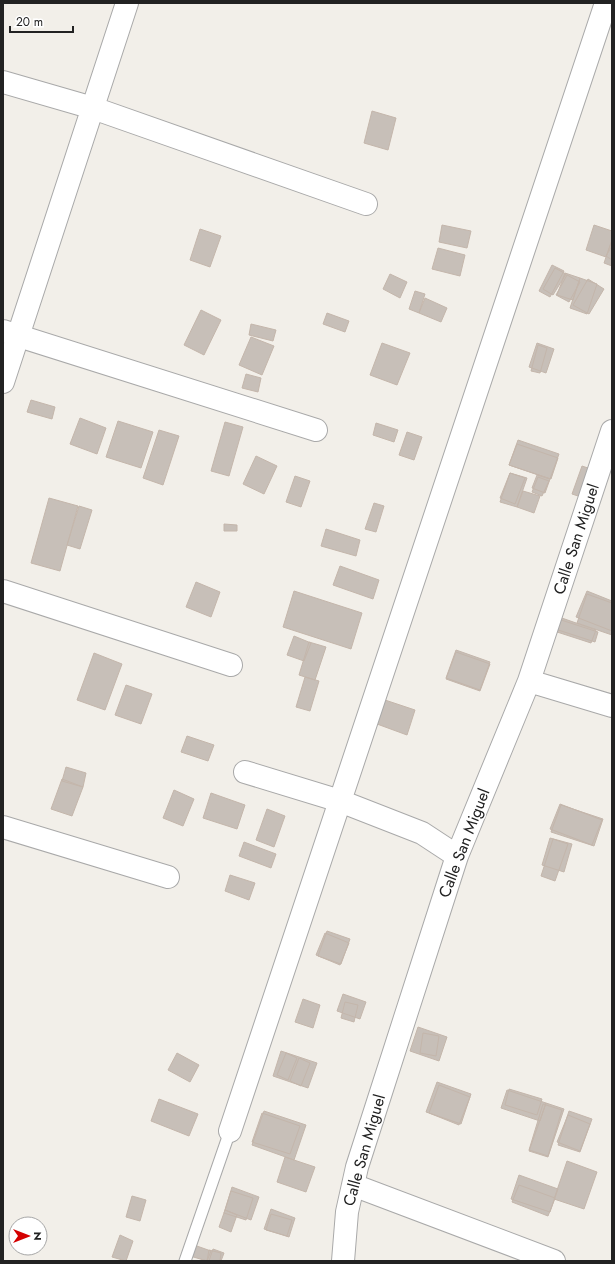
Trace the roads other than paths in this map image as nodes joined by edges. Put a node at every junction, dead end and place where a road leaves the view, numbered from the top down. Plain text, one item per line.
1 (127, 3) edge
2 (606, 3) edge
3 (3, 82) edge
4 (93, 108) junction
5 (366, 204) dead end
6 (11, 334) edge
7 (3, 382) edge
8 (316, 430) dead end
9 (612, 431) edge
10 (3, 590) edge
11 (231, 665) dead end
12 (529, 681) junction
13 (612, 706) edge
14 (245, 772) dead end
15 (340, 801) junction
16 (3, 827) edge
17 (457, 856) junction
18 (168, 877) dead end
19 (230, 1131) joint
20 (353, 1185) junction
21 (185, 1261) edge
22 (344, 1261) edge
23 (554, 1261) edge

1 - 4 street
2 - 15 street
3 - 4 street
4 - 5 street
4 - 6 street
6 - 7 street
6 - 8 street
9 - 12 street, Calle San Miguel
10 - 11 street
12 - 13 street
12 - 17 street, Calle San Miguel
14 - 15 street
15 - 17 street
15 - 19 street
16 - 18 street
17 - 20 street, Calle San Miguel
19 - 21 lane
20 - 22 street, Calle San Miguel
20 - 23 street

